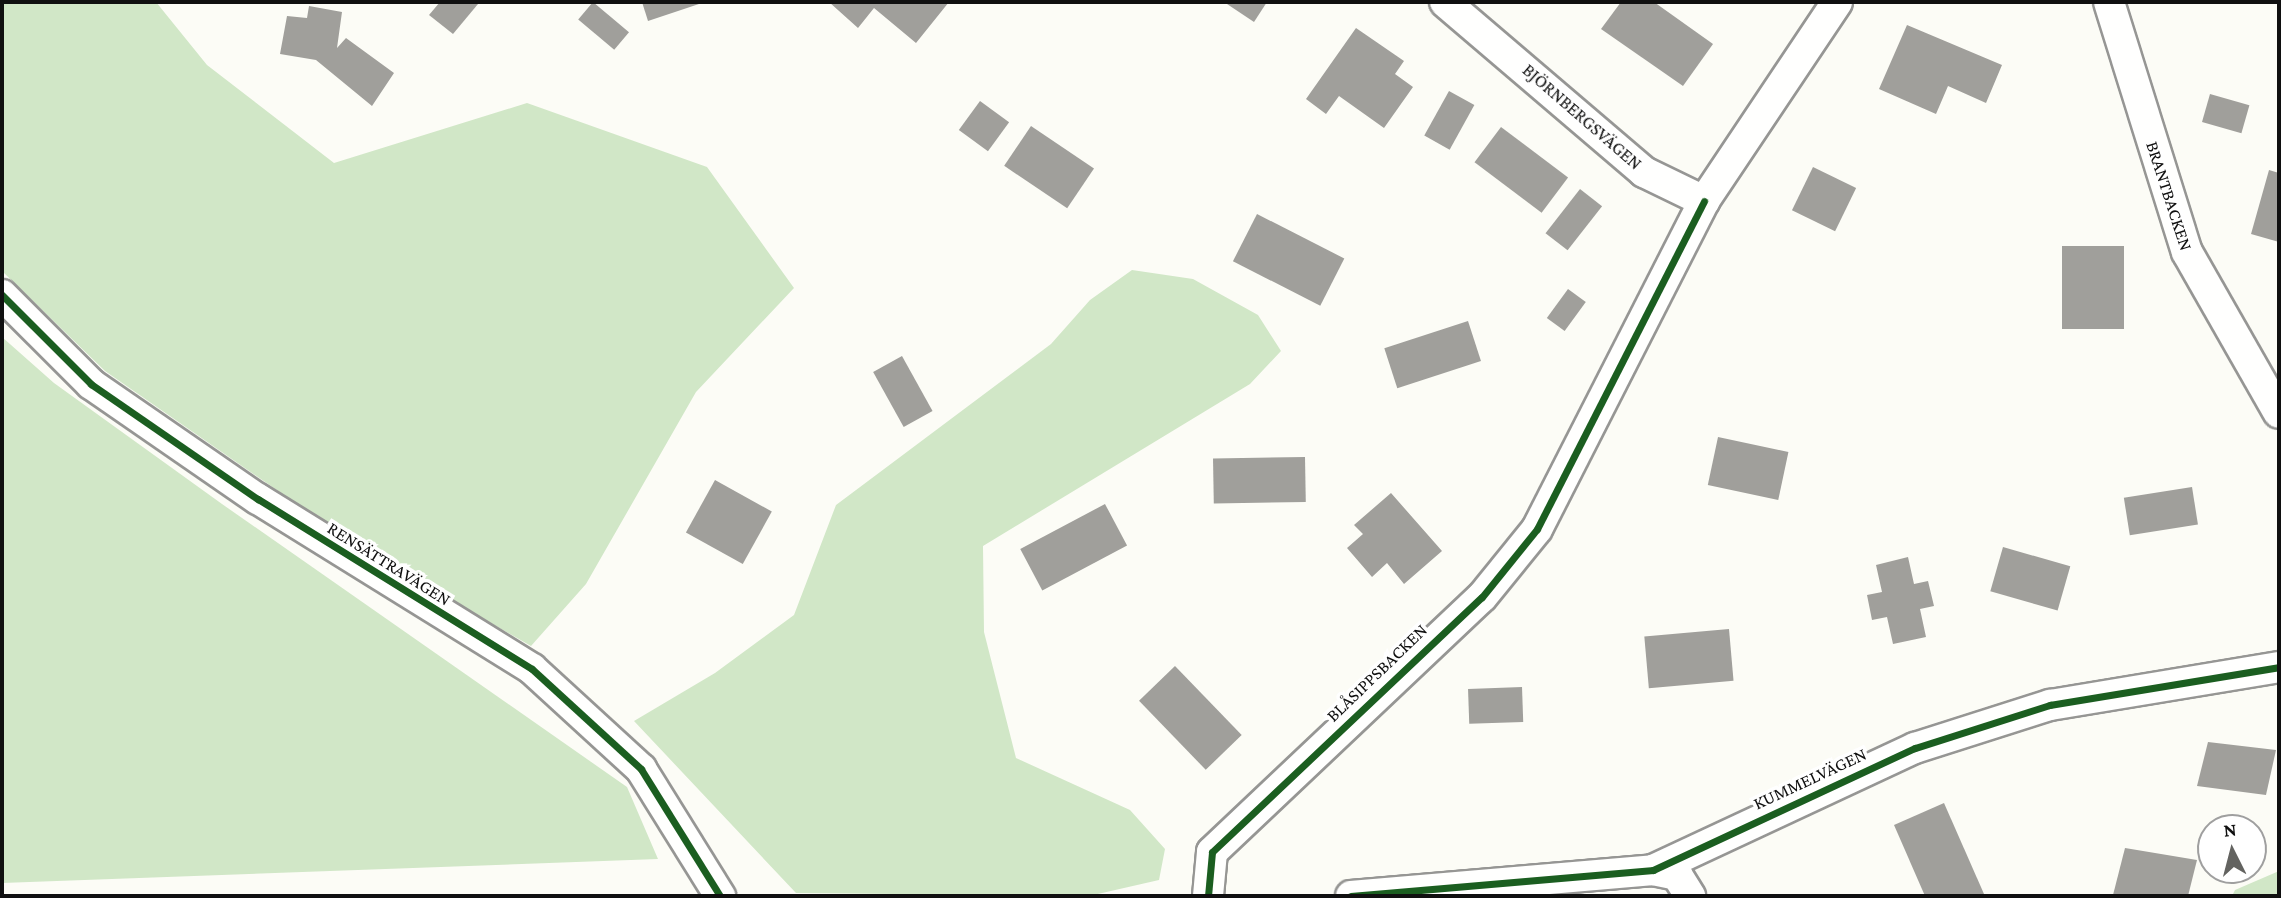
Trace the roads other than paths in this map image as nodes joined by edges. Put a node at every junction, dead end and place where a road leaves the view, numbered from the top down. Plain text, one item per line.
1 (1445, 2) edge
2 (1837, 2) edge
3 (2109, 2) edge
4 (1704, 201) junction
5 (2, 295) edge
6 (2279, 414) edge
7 (2279, 667) edge
8 (1653, 870) junction
9 (720, 896) edge
10 (1208, 896) edge
11 (1351, 896) edge
12 (1690, 896) edge

1 - 4 street, BJÖRNBERGSVÄGEN
2 - 4 street
3 - 6 street, BRANTBACKEN
4 - 10 street, BLÅSIPPSBACKEN
5 - 9 street, RENSÄTTRAVÄGEN
7 - 8 street, KUMMELVÄGEN
8 - 11 street, KUMMELVÄGEN
8 - 12 street

